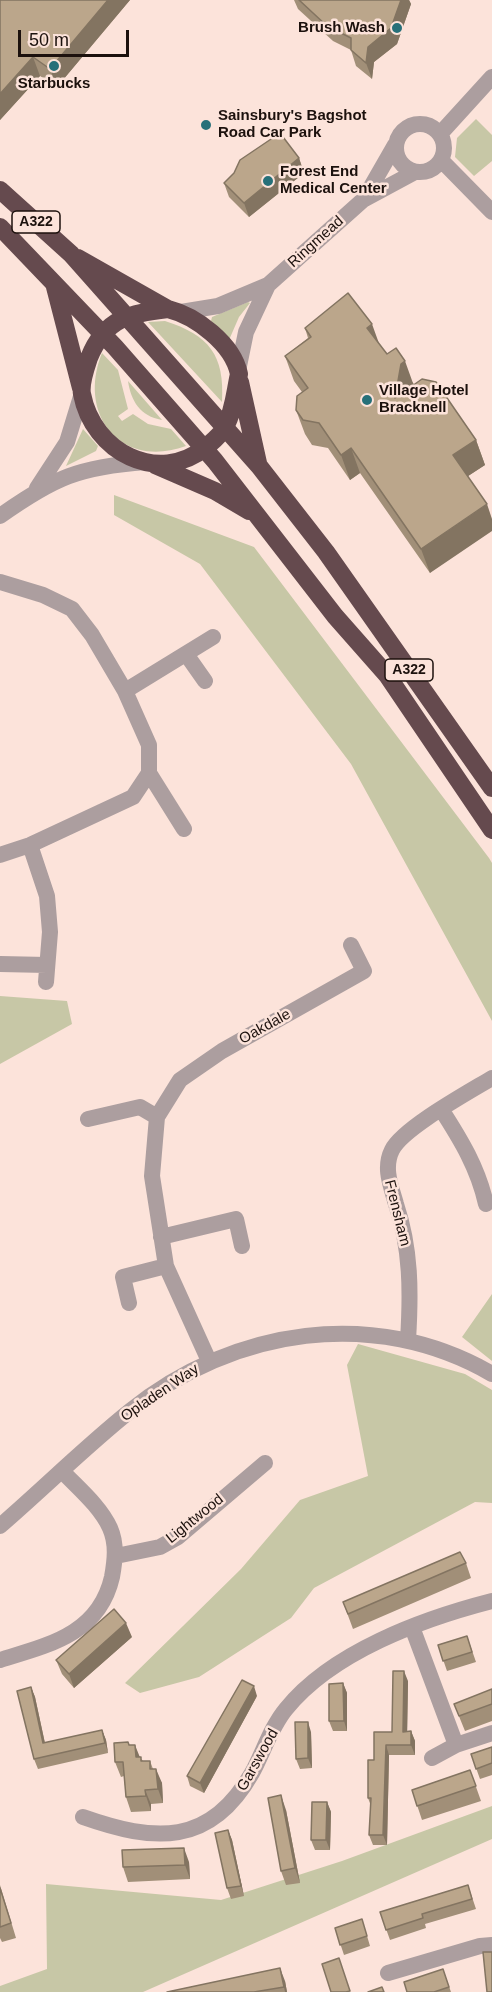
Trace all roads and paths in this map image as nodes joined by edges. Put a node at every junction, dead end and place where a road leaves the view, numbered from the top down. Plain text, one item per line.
1 (492, 77) edge
2 (440, 134) junction
3 (395, 145) junction
4 (441, 160) junction
5 (415, 172) junction
6 (0, 190) edge
7 (363, 200) junction
8 (492, 212) edge
9 (0, 227) edge
10 (71, 254) junction
11 (55, 285) junction
12 (268, 285) junction
13 (175, 311) junction
14 (124, 316) junction
15 (102, 335) junction
16 (238, 372) junction
17 (82, 391) junction
18 (225, 427) junction
19 (204, 448) junction
20 (150, 463) junction
21 (259, 466) junction
22 (35, 492) junction
23 (256, 515) junction
24 (0, 516) edge
25 (0, 582) edge
26 (213, 637) dead end
27 (186, 654) junction
28 (205, 681) dead end
29 (124, 691) junction
30 (149, 773) junction
31 (492, 788) edge
32 (184, 829) dead end
33 (492, 830) edge
34 (30, 845) junction
35 (0, 855) edge
36 (351, 945) dead end
37 (0, 964) edge
38 (47, 965) junction
39 (46, 982) dead end
40 (492, 1078) edge
41 (441, 1109) junction
42 (157, 1117) junction
43 (88, 1119) dead end
44 (486, 1204) dead end
45 (161, 1237) junction
46 (242, 1246) dead end
47 (166, 1266) junction
48 (129, 1303) dead end
49 (408, 1340) junction
50 (209, 1361) junction
51 (492, 1374) edge
52 (265, 1463) dead end
53 (62, 1471) junction
54 (0, 1526) edge
55 (116, 1556) junction
56 (492, 1601) edge
57 (412, 1627) junction
58 (0, 1660) edge
59 (492, 1733) edge
60 (456, 1745) junction
61 (432, 1758) dead end
62 (83, 1816) dead end
63 (492, 1945) edge
64 (388, 1973) dead end

1 - 2 street
2 - 3 street
2 - 4 street
3 - 5 street
3 - 7 street, Ringmead
4 - 5 street
4 - 8 street
5 - 7 street, Ringmead
6 - 10 highway, A322
7 - 12 street, Ringmead
9 - 11 highway, A322
10 - 13 highway, A322
10 - 14 highway, A322
11 - 15 highway, A322
11 - 17 highway, A322
12 - 13 street, Ringmead
12 - 16 street, Ringmead
13 - 14 highway
13 - 16 highway
14 - 15 highway
14 - 18 highway, A322
15 - 17 highway
15 - 19 highway, A322
16 - 18 highway
16 - 21 highway, A322
17 - 20 highway
17 - 22 street
18 - 19 highway
18 - 21 highway, A322
19 - 20 highway
19 - 23 highway, A322
20 - 22 street
20 - 23 highway, A322
21 - 31 highway, A322
22 - 24 street
23 - 33 highway, A322
25 - 29 street
26 - 27 street
27 - 28 street
27 - 29 street
29 - 30 street
30 - 32 street
30 - 34 street
34 - 35 street
34 - 38 street
36 - 42 street, Oakdale
37 - 38 street
38 - 39 street
40 - 41 street, Frensham
41 - 44 street
41 - 49 street, Frensham
42 - 43 street
42 - 45 street, Oakdale
45 - 46 street
45 - 47 street, Oakdale
47 - 48 street
47 - 50 street, Oakdale
49 - 50 street, Opladen Way
49 - 51 street, Opladen Way
50 - 53 street, Opladen Way
52 - 55 street, Lightwood
53 - 54 street, Opladen Way
53 - 55 street
55 - 58 street
56 - 57 street, Garswood
57 - 60 street
57 - 62 street, Garswood
59 - 60 street
60 - 61 street
63 - 64 street

